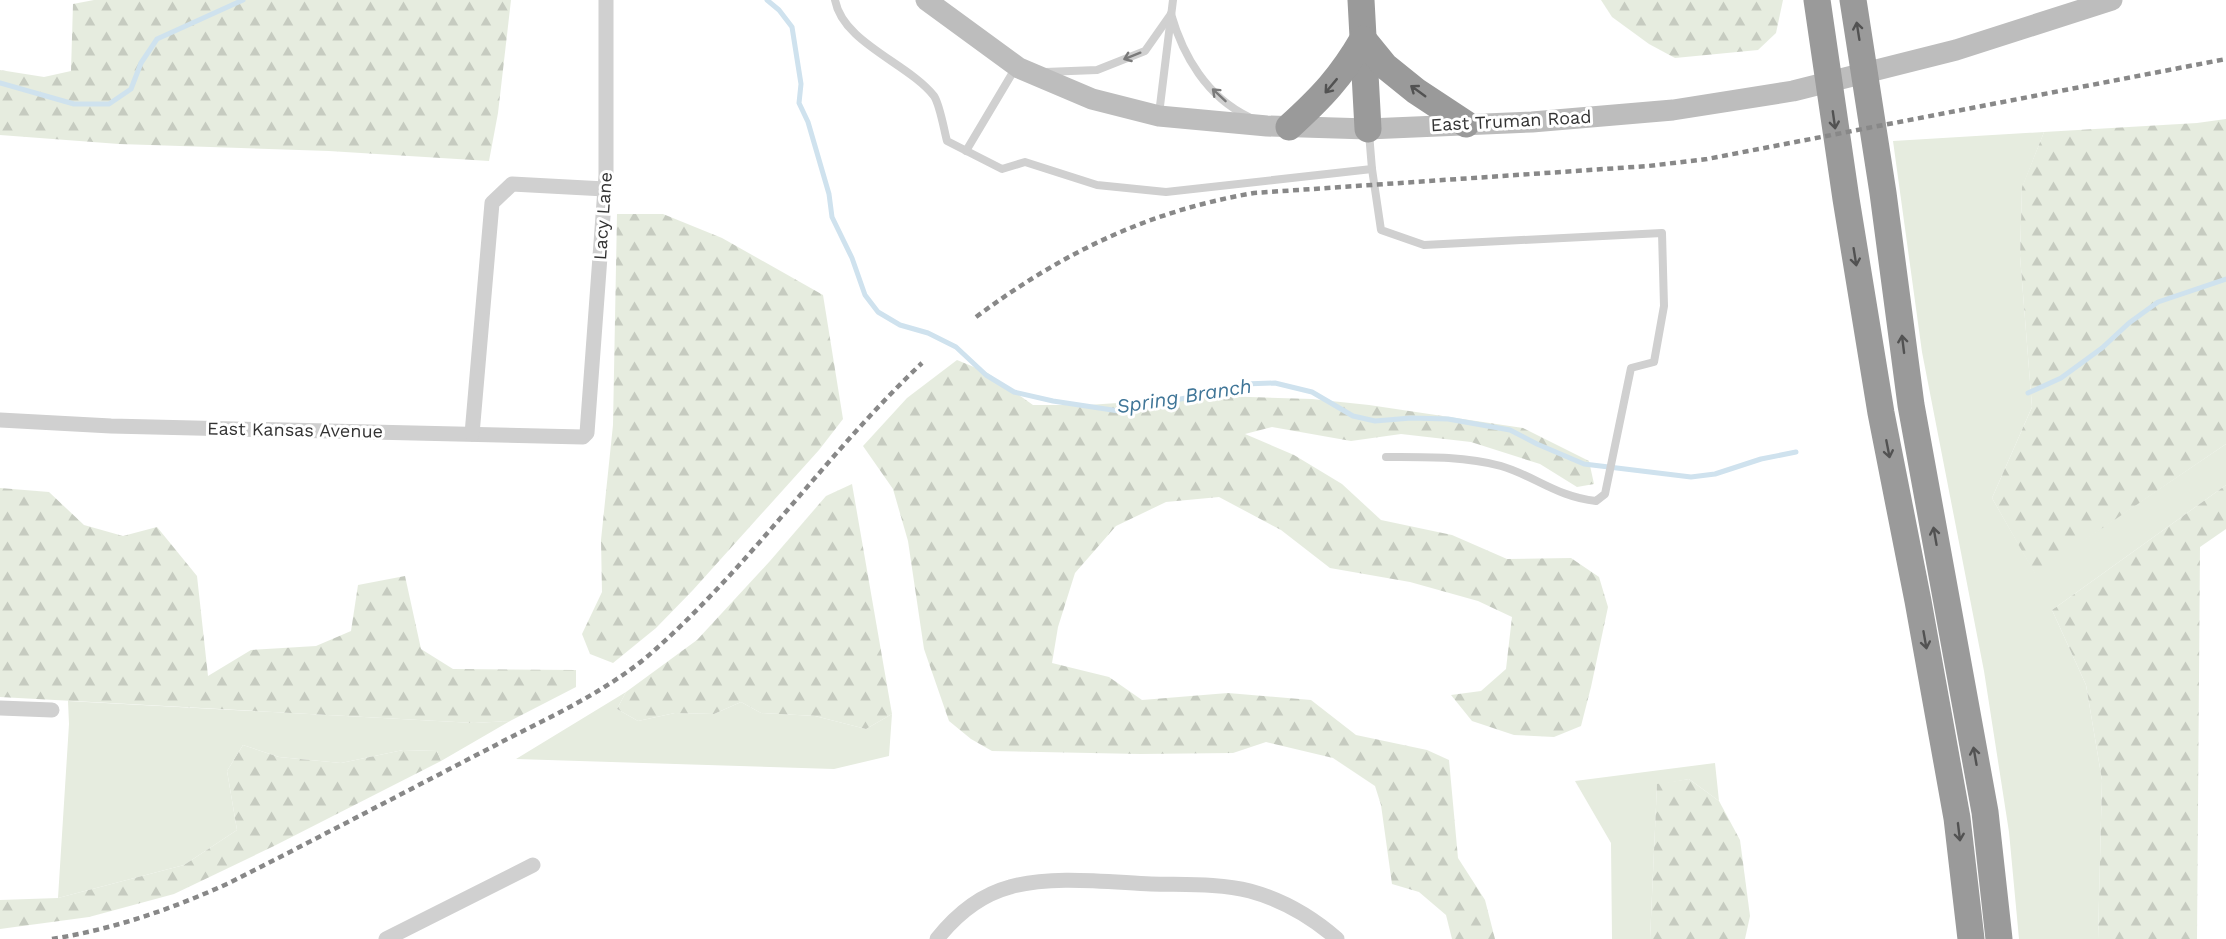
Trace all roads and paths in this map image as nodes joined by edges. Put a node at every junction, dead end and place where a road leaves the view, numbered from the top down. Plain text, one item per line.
1 (606, 0) edge
2 (835, 0) edge
3 (926, 0) edge
4 (1173, 0) edge
5 (1361, 0) edge
6 (1817, 0) edge
7 (1853, 0) edge
8 (2112, 0) edge
9 (1170, 14) junction
10 (1364, 39) junction
11 (1023, 69) junction
12 (1159, 116) junction
13 (1466, 124) junction
14 (1278, 127) junction
15 (1368, 129) junction
16 (966, 150) junction
17 (1372, 169) junction
18 (605, 189) junction
19 (0, 420) edge
20 (587, 433) joint
21 (472, 434) junction
22 (1386, 457) dead end
23 (0, 708) edge
24 (52, 710) dead end
25 (533, 865) dead end
26 (386, 939) edge
27 (937, 939) edge
28 (1337, 939) edge
29 (1971, 939) edge
30 (1999, 939) edge

1 - 18 street, Lacy Lane
2 - 16 lane
3 - 11 main road, East Truman Road
4 - 9 lane
5 - 10 highway
6 -> 29 highway
30 -> 7 highway
8 - 13 main road, East Truman Road
9 -> 11 lane
9 - 12 lane
14 -> 9 lane
13 -> 10 highway
10 -> 14 highway
10 - 15 highway
11 - 12 main road, East Truman Road
11 - 16 lane
12 - 14 main road, East Truman Road
13 - 15 main road, East Truman Road
14 - 15 main road, East Truman Road
15 - 17 lane
16 - 17 lane
17 - 22 lane
18 - 20 street, Lacy Lane
18 - 21 street
19 - 21 street, East Kansas Avenue
20 - 21 street, East Kansas Avenue
23 - 24 street
25 - 26 street
27 - 28 street

